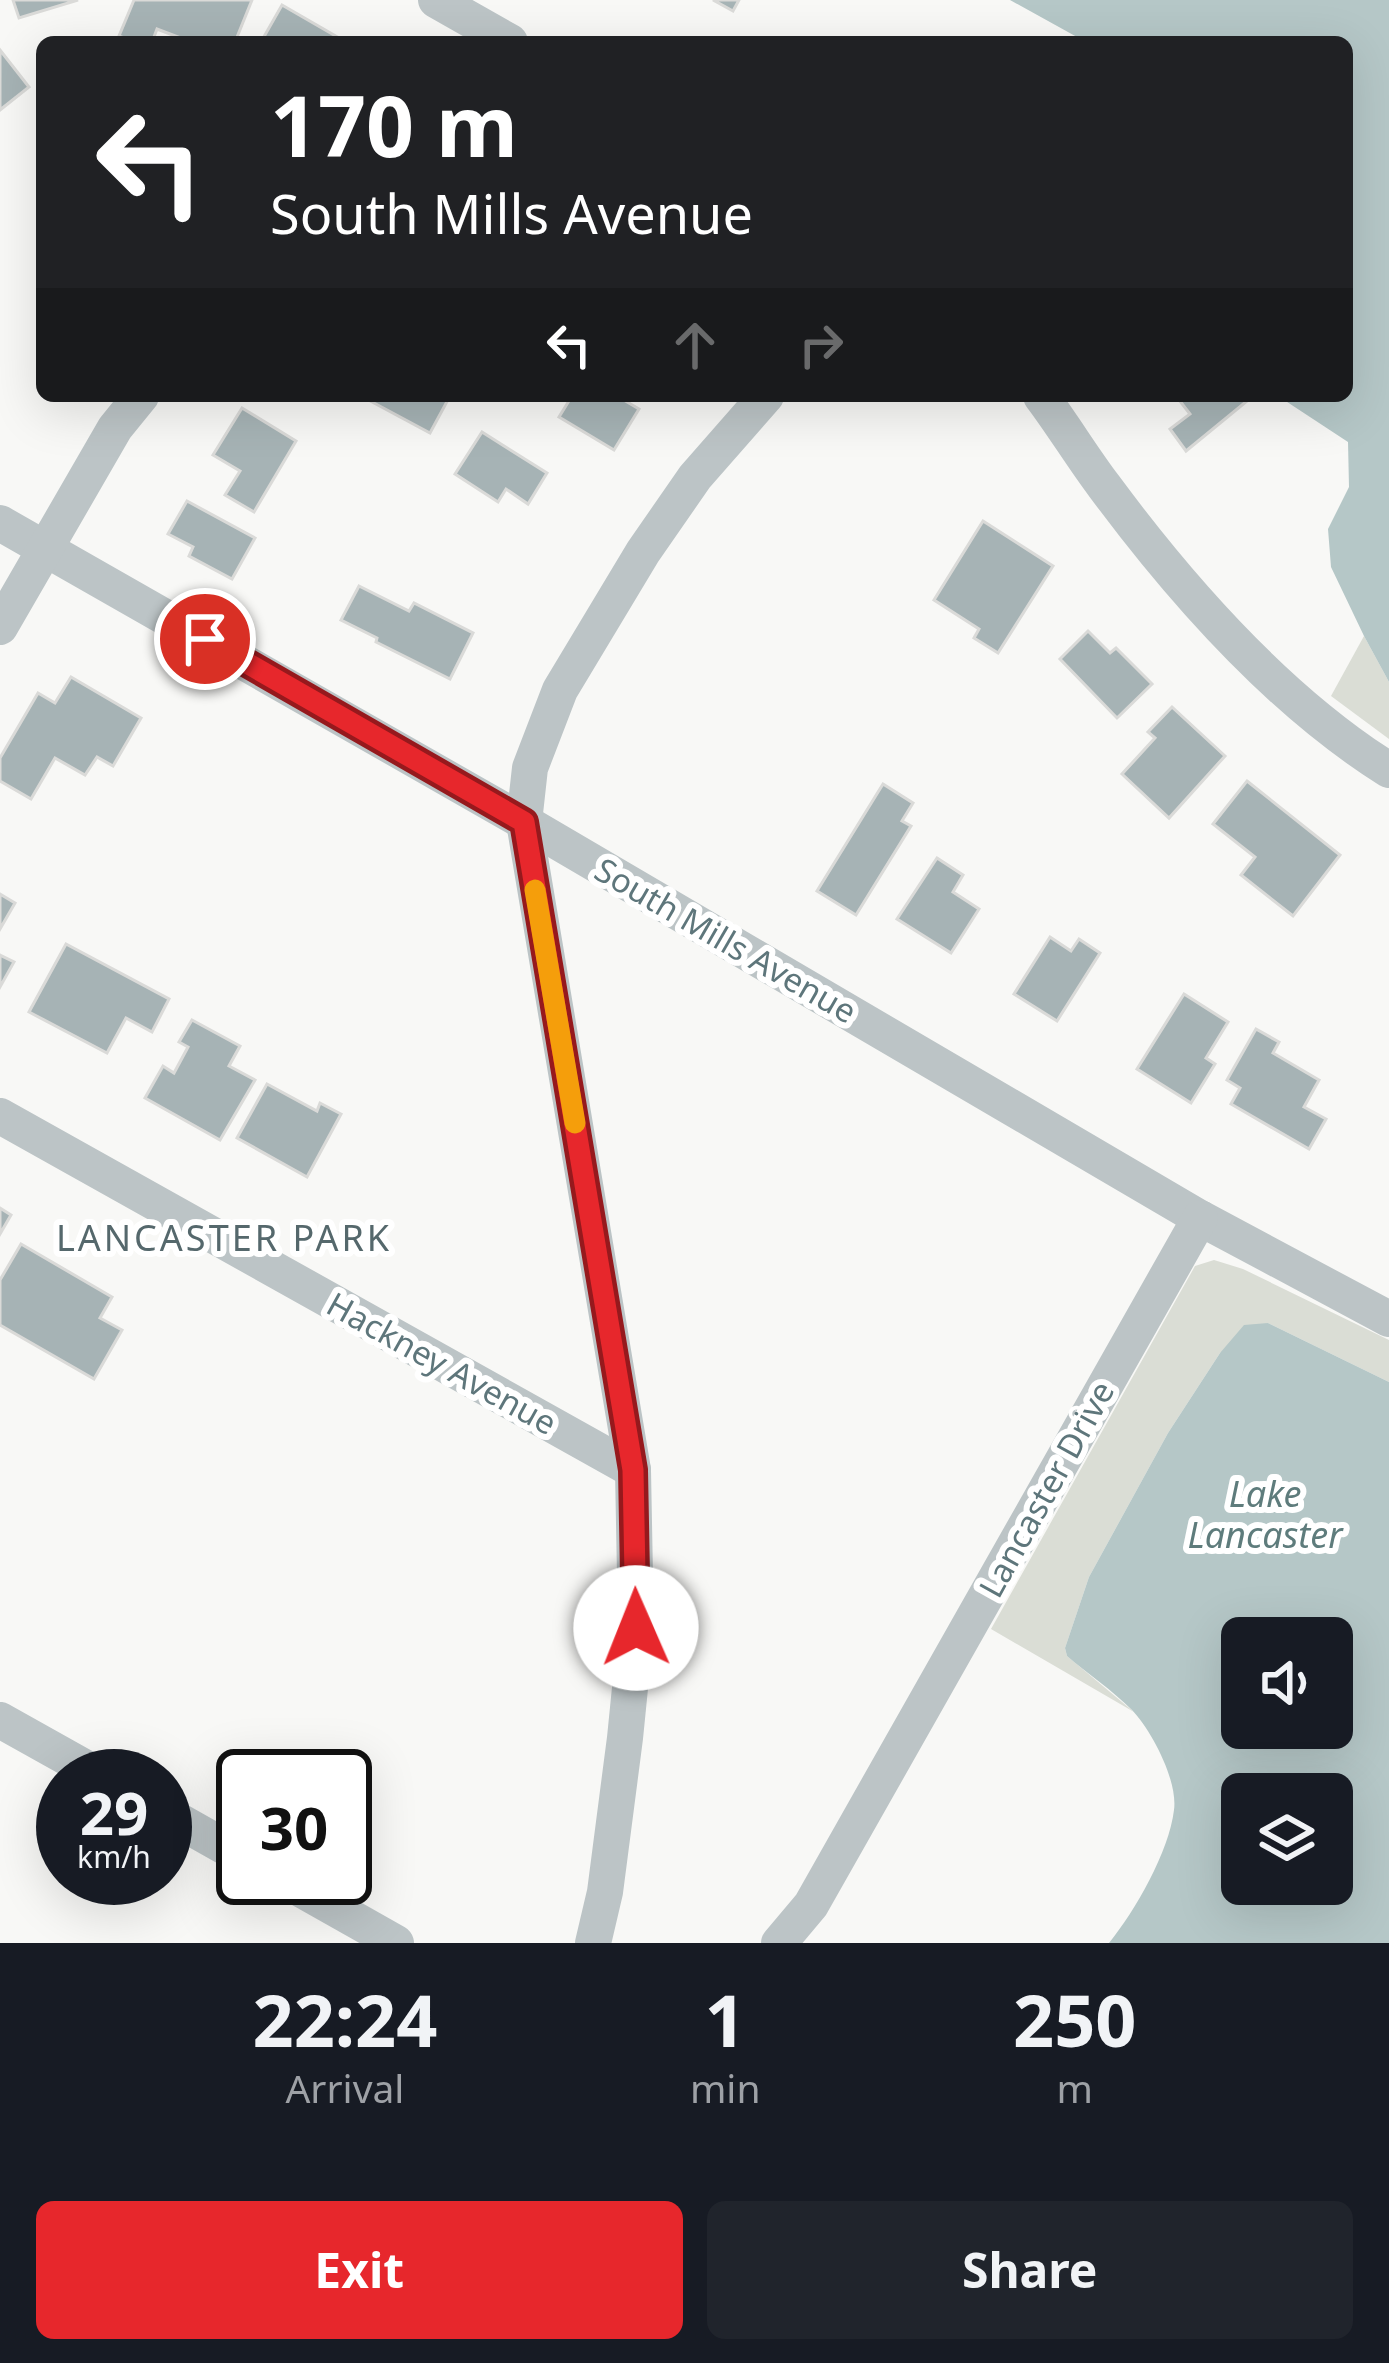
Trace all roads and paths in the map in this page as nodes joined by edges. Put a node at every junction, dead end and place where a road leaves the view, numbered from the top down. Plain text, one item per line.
1 (436, 0) edge
2 (499, 36) edge
3 (136, 402) edge
4 (761, 402) edge
5 (1045, 402) edge
6 (0, 523) edge
7 (45, 548) junction
8 (0, 627) edge
9 (1389, 770) edge
10 (524, 822) junction
11 (0, 1116) edge
12 (1199, 1218) junction
13 (1389, 1319) edge
14 (633, 1470) junction
15 (0, 1720) edge
16 (52, 1749) edge
17 (329, 1905) edge
18 (396, 1943) edge
19 (593, 1943) edge
20 (779, 1943) edge

1 - 2 street
3 - 7 street
4 - 10 street
5 - 9 street
6 - 7 street, South Mills Avenue
7 - 8 street
7 - 10 street, South Mills Avenue
10 - 12 street, South Mills Avenue
10 - 14 street
11 - 14 street, Hackney Avenue
12 - 13 street
12 - 20 street, Lancaster Drive
14 - 19 street
15 - 16 street
17 - 18 street

